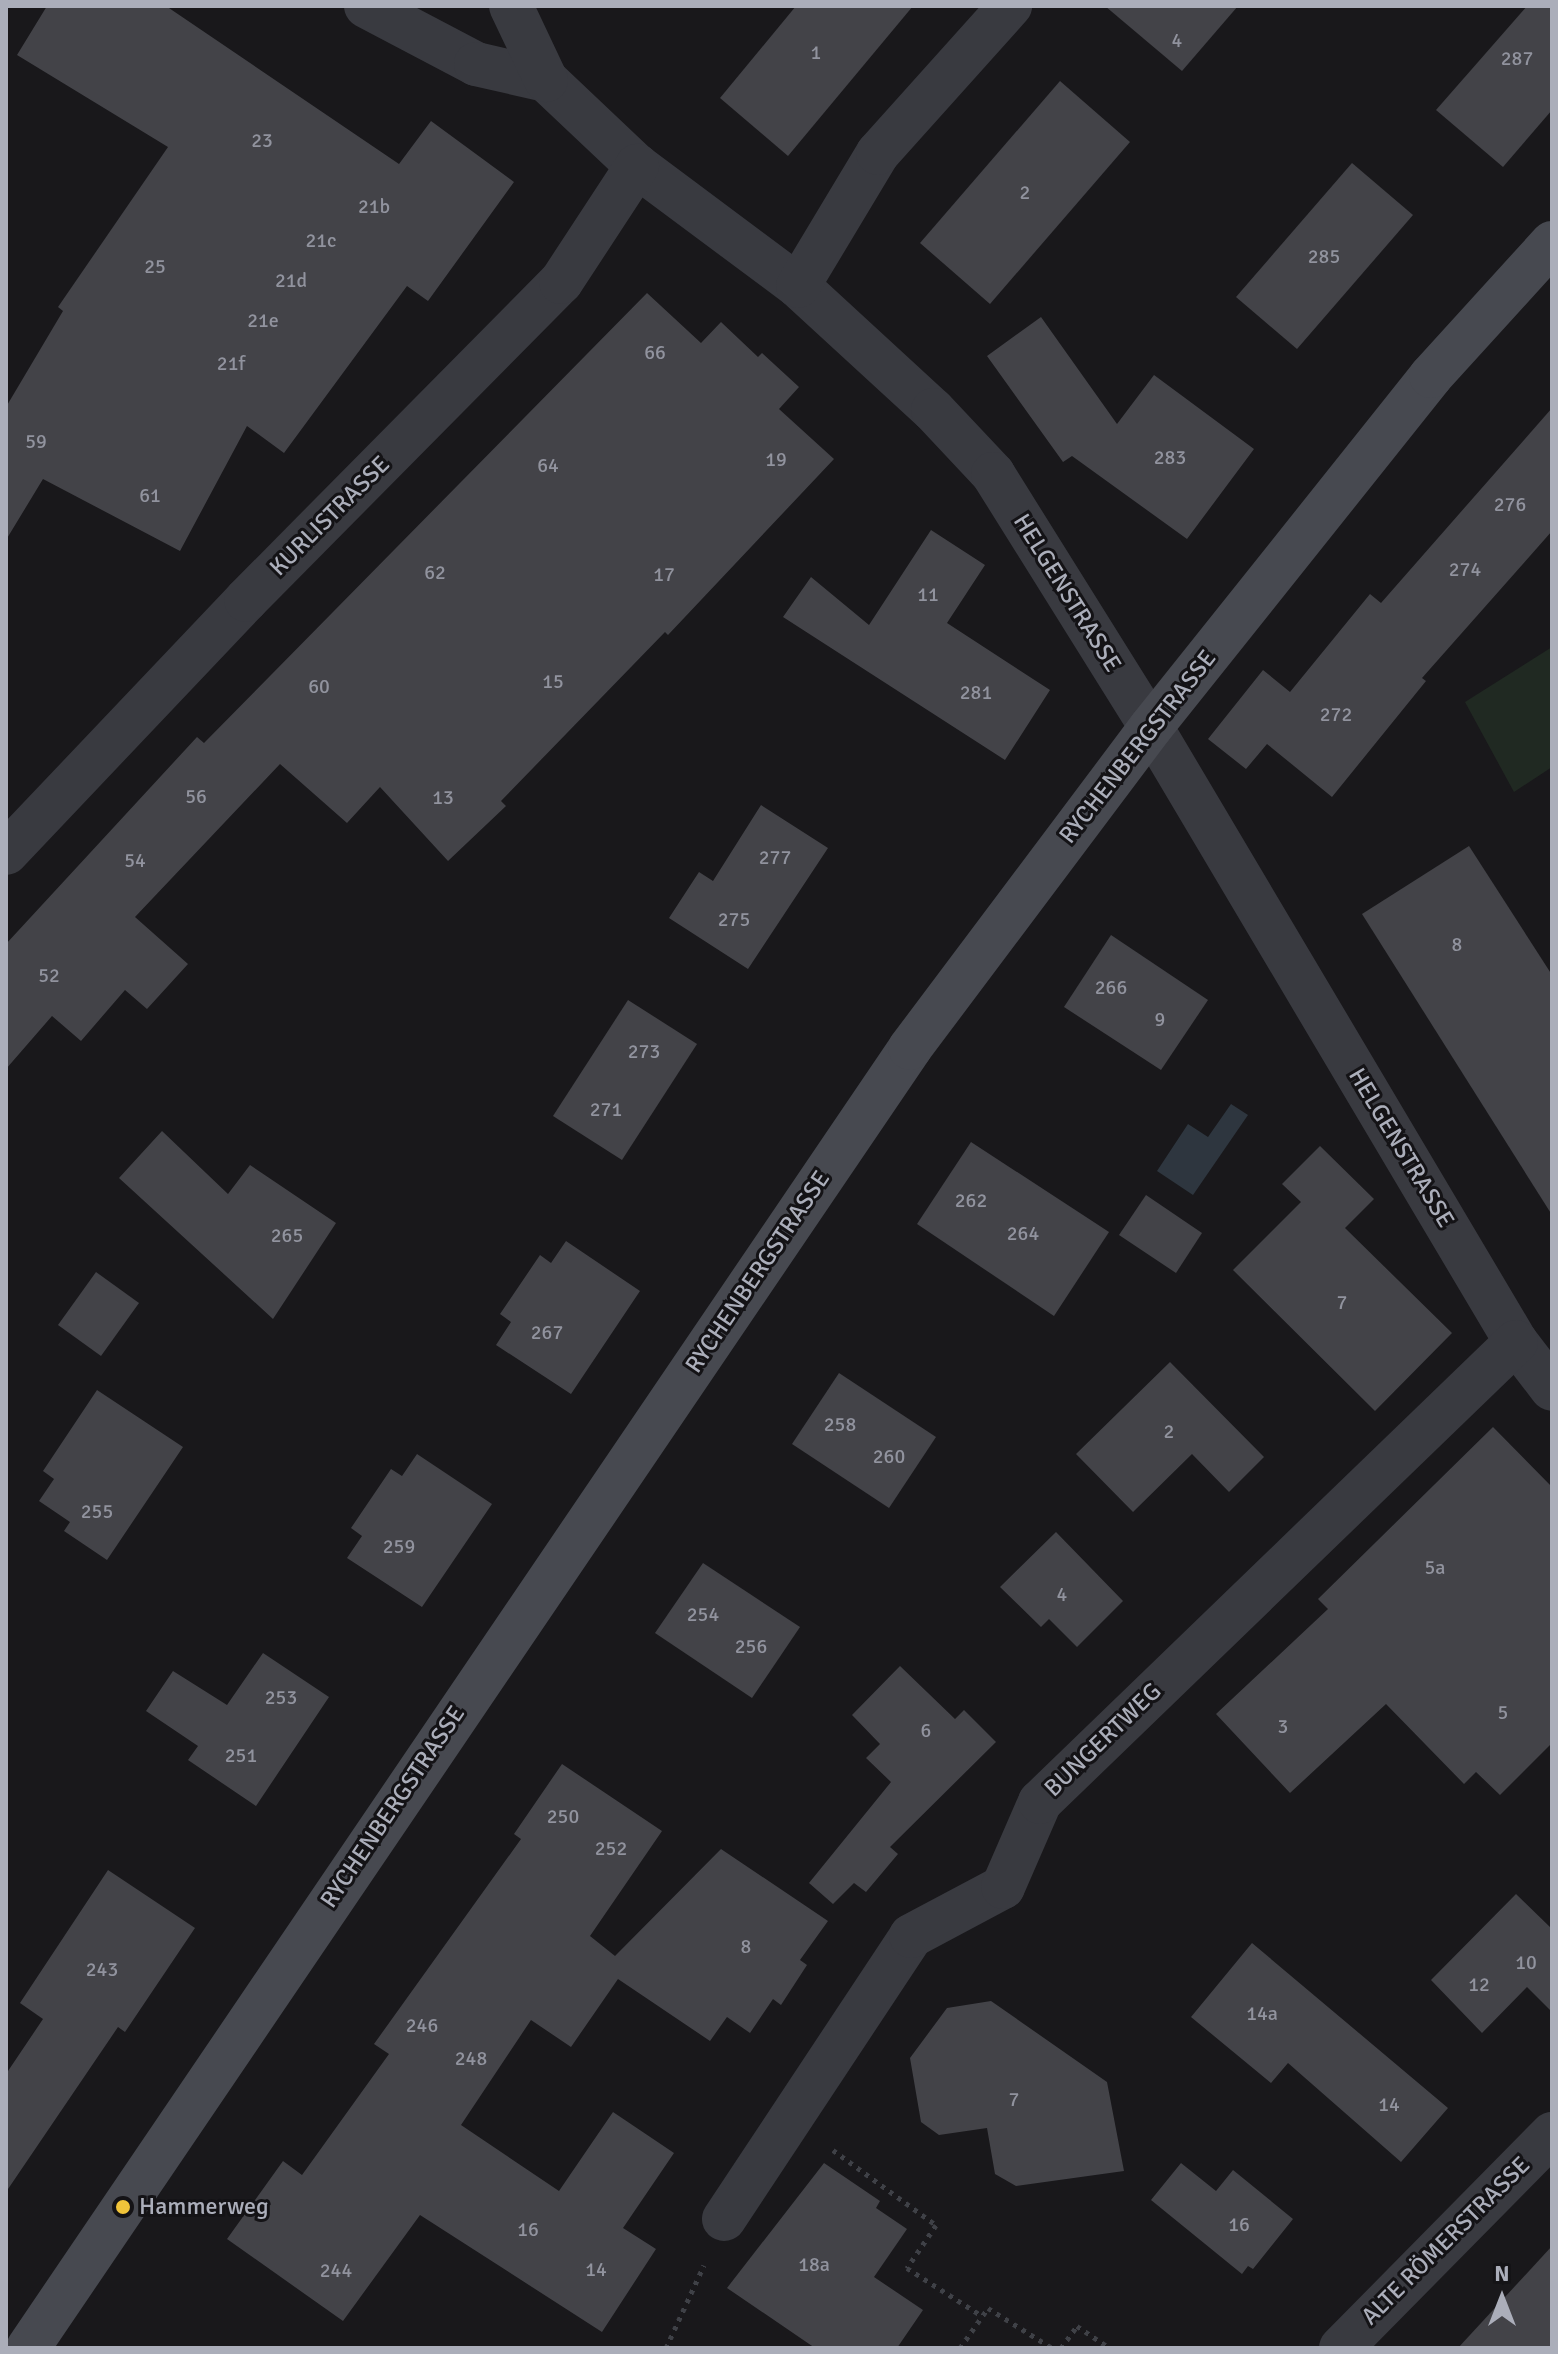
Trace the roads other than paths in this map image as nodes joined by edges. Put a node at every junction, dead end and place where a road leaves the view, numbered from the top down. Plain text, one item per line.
1 (366, 6) edge
2 (511, 6) edge
3 (1010, 6) edge
4 (546, 80) junction
5 (637, 166) junction
6 (1552, 243) edge
7 (798, 286) junction
8 (1151, 727) junction
9 (6, 853) edge
10 (1516, 1342) junction
11 (1552, 1389) edge
12 (1552, 2134) edge
13 (724, 2219) road end
14 (28, 2348) edge
15 (1341, 2348) edge

1 - 4 street
2 - 4 street
3 - 7 street
4 - 5 street, HELGENSTRASSE
5 - 7 street, HELGENSTRASSE
5 - 9 street, KURLISTRASSE
6 - 8 street, RYCHENBERGSTRASSE
7 - 8 street, HELGENSTRASSE
8 - 10 street, HELGENSTRASSE
8 - 14 street, RYCHENBERGSTRASSE
10 - 11 street, HELGENSTRASSE
10 - 13 street, BUNGERTWEG
12 - 15 street, ALTE RÖMERSTRASSE

